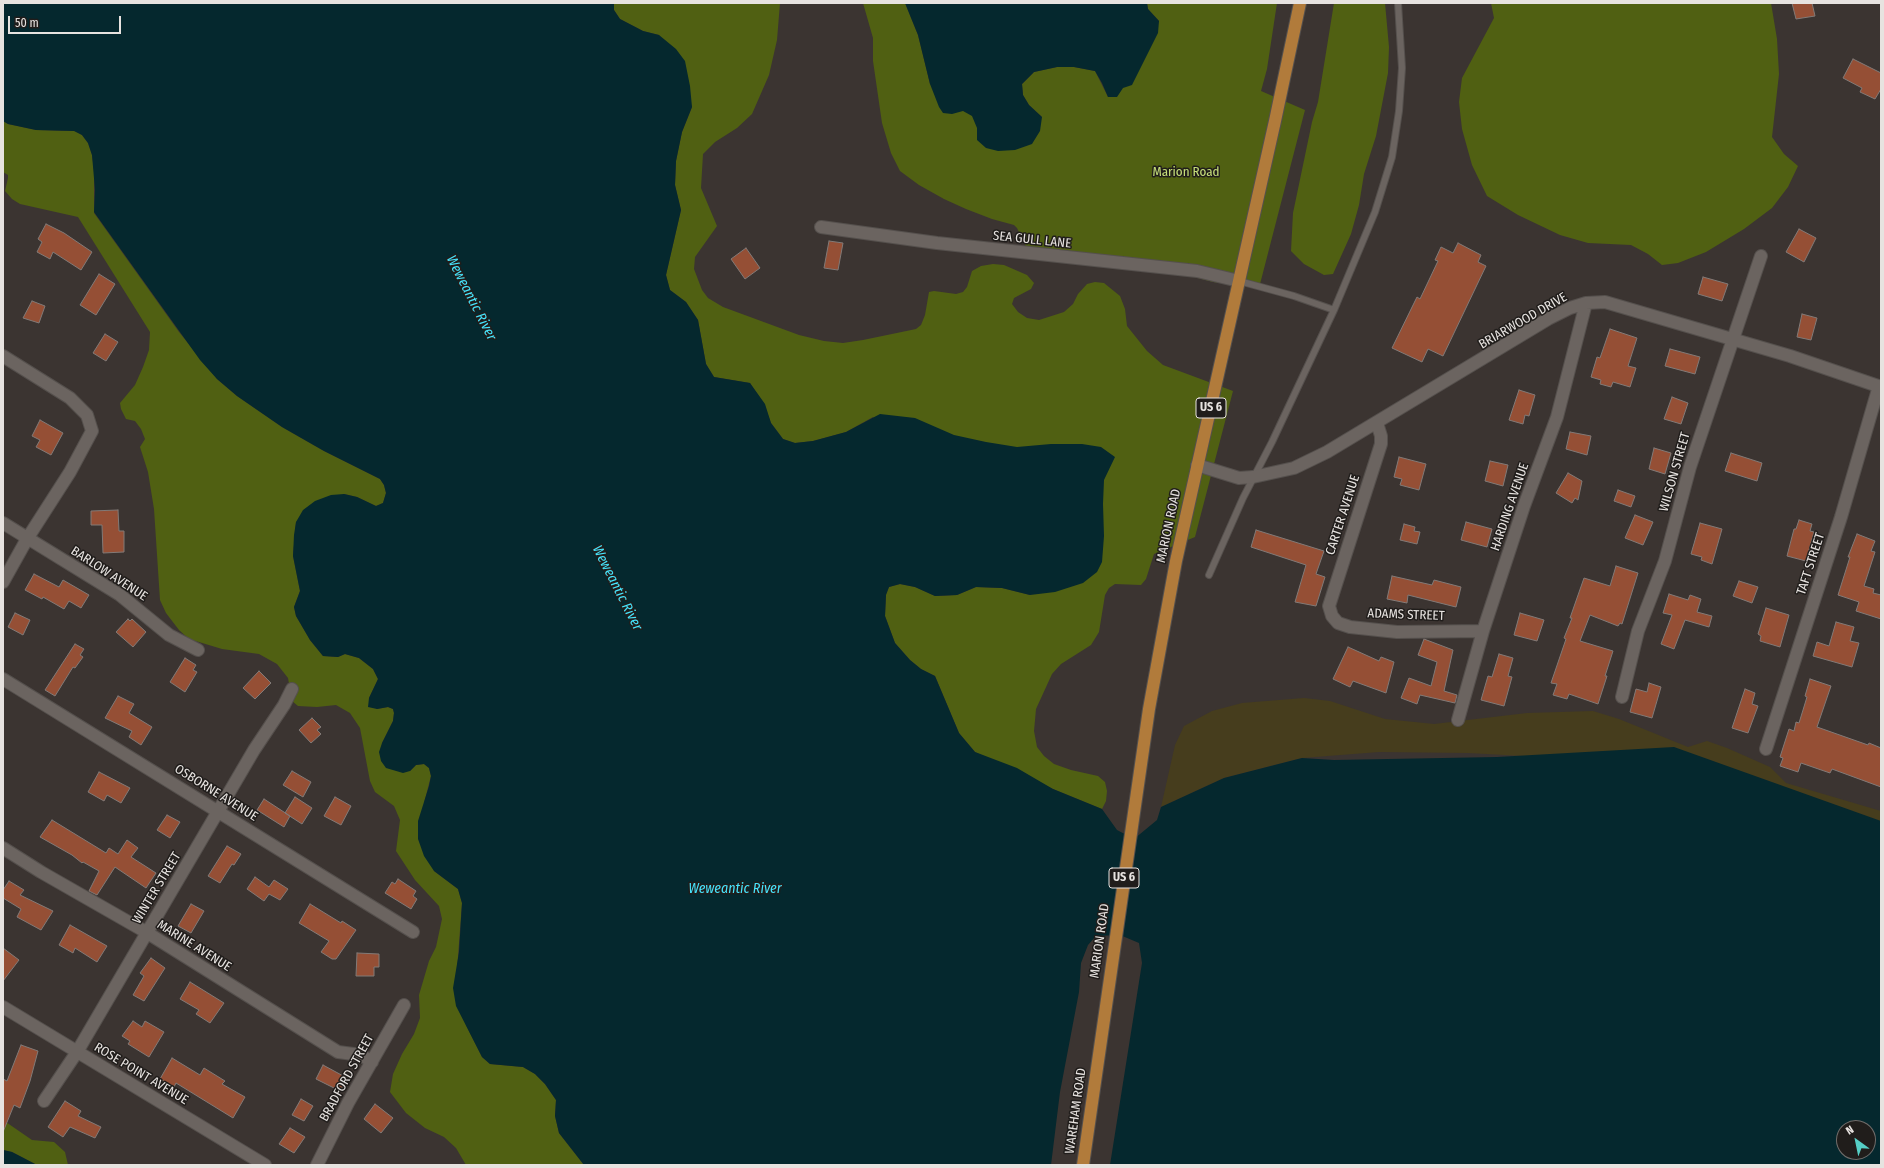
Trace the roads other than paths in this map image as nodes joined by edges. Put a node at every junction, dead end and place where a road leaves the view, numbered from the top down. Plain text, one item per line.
1 (1300, 3) edge
2 (1398, 3) edge
3 (821, 227) dead end
4 (1761, 256) dead end
5 (1239, 280) junction
6 (1586, 303) junction
7 (1334, 310) junction
8 (1732, 339) junction
9 (3, 356) edge
10 (1880, 386) edge
11 (1377, 423) junction
12 (1197, 465) junction
13 (1254, 477) junction
14 (3, 523) edge
15 (27, 539) junction
16 (1209, 575) dead end
17 (3, 582) edge
18 (1332, 616) joint
19 (1483, 631) junction
20 (198, 650) dead end
21 (3, 679) edge
22 (292, 689) dead end
23 (1622, 697) dead end
24 (1458, 720) dead end
25 (1766, 749) dead end
26 (219, 812) junction
27 (3, 848) edge
28 (146, 932) junction
29 (413, 932) dead end
30 (404, 1005) dead end
31 (3, 1007) edge
32 (77, 1052) junction
33 (1097, 1061) joint
34 (372, 1062) junction
35 (44, 1101) dead end
36 (265, 1165) edge
37 (317, 1165) edge
38 (1083, 1165) edge

1 - 5 main road, MARION ROAD / US 6
2 - 7 lane
3 - 5 street, SEA GULL LANE
4 - 8 street, WILSON STREET
5 - 7 lane
5 - 12 main road, MARION ROAD / US 6
6 - 8 street, BRIARWOOD DRIVE
6 - 11 street, BRIARWOOD DRIVE
6 - 19 street, HARDING AVENUE
7 - 13 lane
8 - 10 street, BRIARWOOD DRIVE
8 - 23 street, WILSON STREET
9 - 15 street
10 - 25 street, TAFT STREET
11 - 13 street, BRIARWOOD DRIVE
11 - 18 street, CARTER AVENUE
12 - 13 street, BRIARWOOD DRIVE
12 - 33 main road, MARION ROAD / US 6
13 - 16 lane
14 - 15 street, BARLOW AVENUE
15 - 17 street
15 - 20 street, BARLOW AVENUE
18 - 19 street, ADAMS STREET
19 - 24 street, HARDING AVENUE
21 - 26 street, OSBORNE AVENUE
22 - 26 street, WINTER STREET
26 - 28 street, WINTER STREET
26 - 29 street, OSBORNE AVENUE
27 - 28 street, MARINE AVENUE
28 - 32 street, WINTER STREET
28 - 34 street, MARINE AVENUE
30 - 34 street, BRADFORD STREET
31 - 32 street, ROSE POINT AVENUE
32 - 35 street, WINTER STREET
32 - 36 street, ROSE POINT AVENUE
33 - 38 main road, WAREHAM ROAD / US 6
34 - 37 street, BRADFORD STREET

